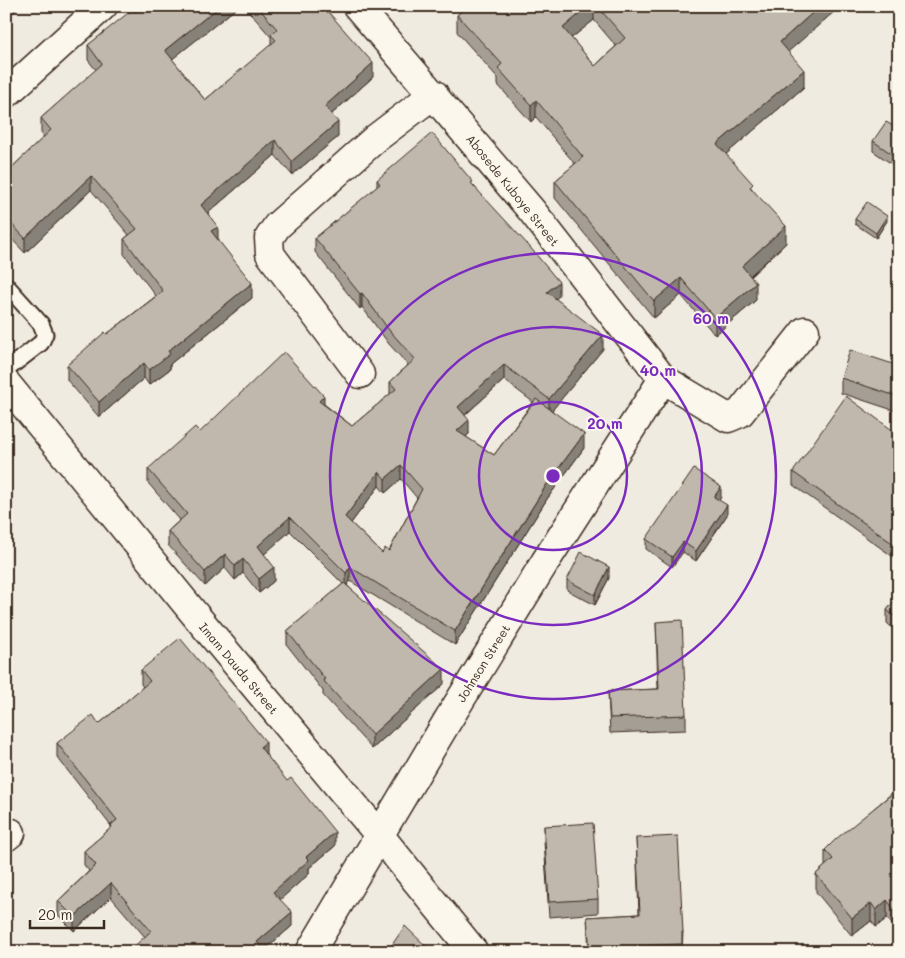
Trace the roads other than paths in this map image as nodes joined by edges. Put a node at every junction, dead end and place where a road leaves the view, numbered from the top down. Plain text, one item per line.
1 (103, 6) edge
2 (357, 6) edge
3 (6, 94) edge
4 (434, 94) junction
5 (6, 286) edge
6 (805, 331) dead end
7 (6, 370) edge
8 (360, 374) dead end
9 (663, 379) junction
10 (6, 383) edge
11 (380, 836) junction
12 (310, 952) edge
13 (474, 952) edge

1 - 3 street
2 - 4 street, Abosede Kuboye Street
4 - 8 street
4 - 9 street, Abosede Kuboye Street
5 - 7 lane
6 - 9 street
9 - 11 street, Johnson Street
10 - 11 street, Imam Dauda Street
11 - 12 street, Johnson Street
11 - 13 street, Imam Dauda Street

